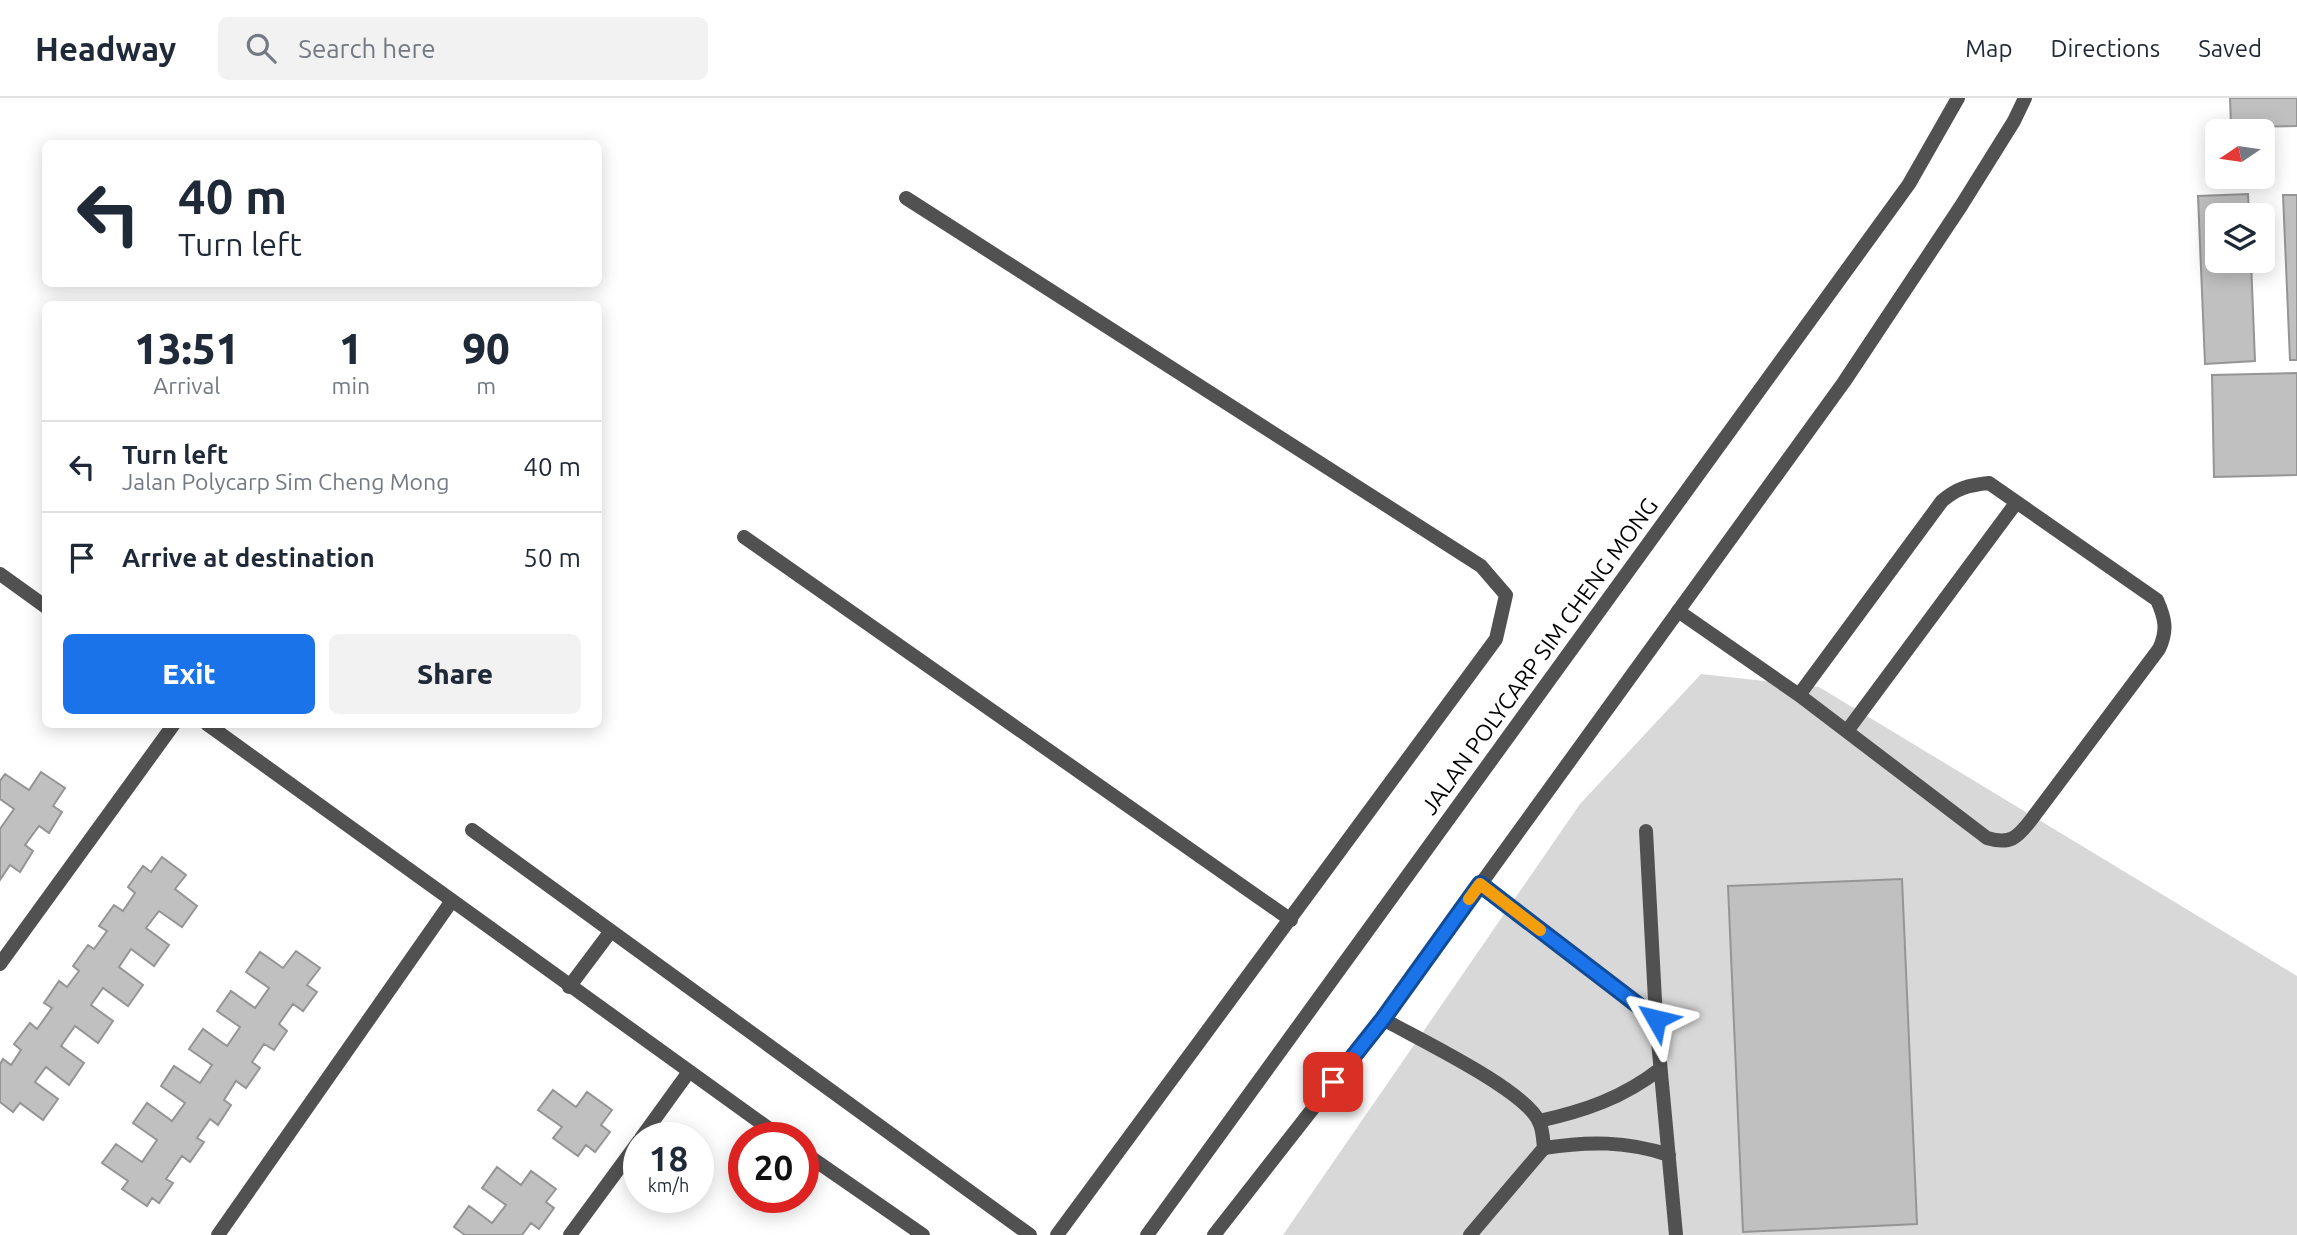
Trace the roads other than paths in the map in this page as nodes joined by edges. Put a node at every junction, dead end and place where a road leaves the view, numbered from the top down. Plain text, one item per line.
1 (1958, 98) edge
2 (2025, 98) edge
3 (906, 198) dead end
4 (2016, 503) junction
5 (744, 537) dead end
6 (0, 574) edge
7 (42, 604) edge
8 (1678, 611) junction
9 (1799, 695) junction
10 (171, 728) edge
11 (212, 728) edge
12 (1847, 732) junction
13 (472, 830) dead end
14 (1646, 831) dead end
15 (1480, 884) junction
16 (451, 902) junction
17 (1291, 919) junction
18 (611, 931) junction
19 (0, 964) edge
20 (569, 987) junction
21 (1383, 1019) junction
22 (1656, 1019) junction
23 (1660, 1069) junction
24 (688, 1073) junction
25 (1539, 1121) junction
26 (652, 1122) edge
27 (759, 1122) edge
28 (1544, 1148) junction
29 (1669, 1155) junction
30 (623, 1162) edge
31 (819, 1163) edge
32 (1248, 1188) junction
33 (218, 1235) edge
34 (570, 1235) edge
35 (923, 1235) edge
36 (1030, 1235) edge
37 (1057, 1235) edge
38 (1147, 1235) edge
39 (1203, 1235) edge
40 (1214, 1235) edge
41 (1470, 1235) edge
42 (1676, 1235) edge

1 - 38 street, JALAN POLYCARP SIM CHENG MONG
2 - 8 street
3 - 17 street
4 - 9 street
4 - 12 street
4 - 12 street
5 - 17 street
6 - 7 street
8 - 9 street
8 - 15 street
9 - 12 street
10 - 19 street
11 - 16 street
13 - 18 street
14 - 22 street
15 - 21 street
15 - 22 street
16 - 20 street
16 - 33 street
17 - 37 street
18 - 20 street
18 - 36 street
20 - 24 street
21 - 25 street
21 - 32 street
22 - 23 street
23 - 25 street
23 - 29 street
24 - 26 street
24 - 27 street
25 - 28 street
28 - 29 street
28 - 41 street
29 - 42 street
30 - 34 street
31 - 35 street
32 - 39 street
32 - 40 street

